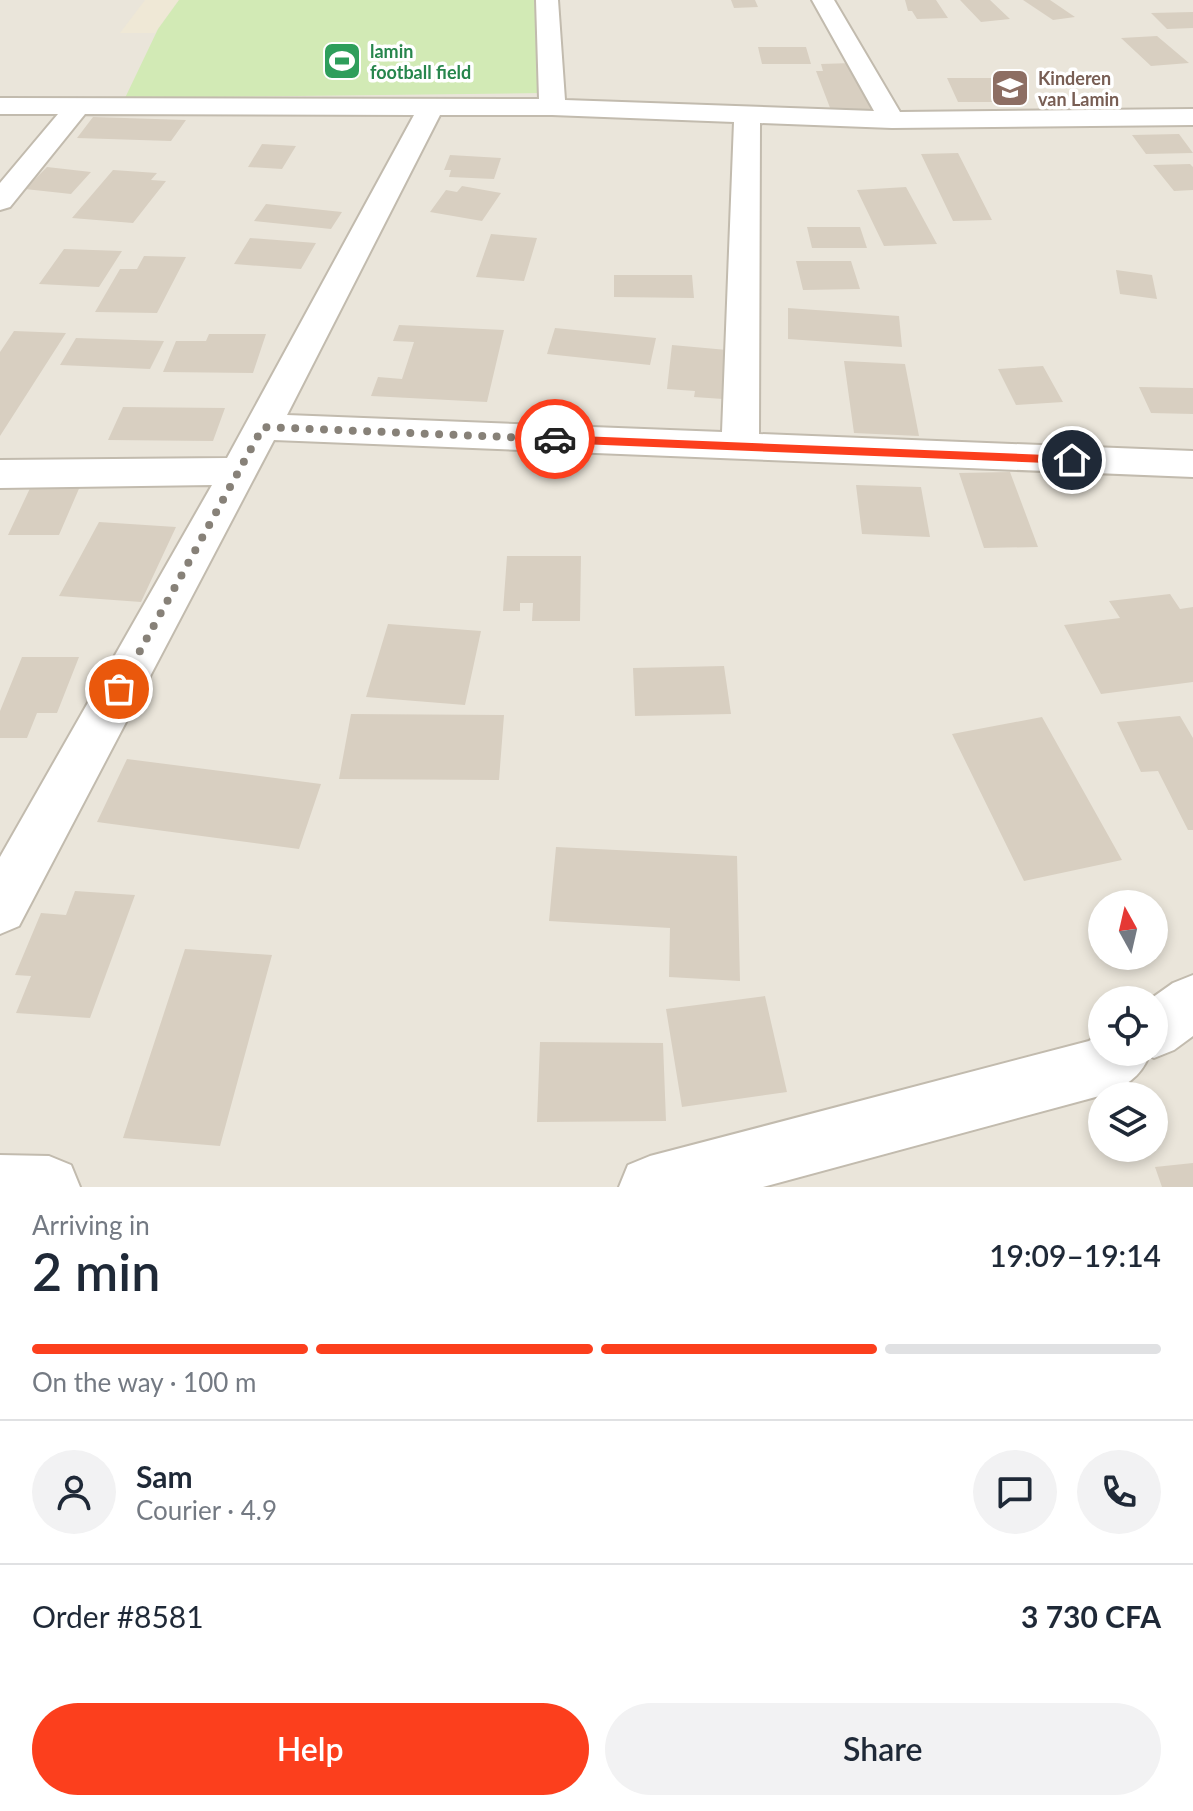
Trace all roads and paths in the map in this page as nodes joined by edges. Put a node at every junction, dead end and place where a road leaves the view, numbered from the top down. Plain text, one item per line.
1 (547, 0) edge
2 (823, 0) edge
3 (79, 105) junction
4 (0, 106) edge
5 (431, 107) junction
6 (552, 107) junction
7 (747, 115) junction
8 (1193, 117) edge
9 (892, 120) junction
10 (0, 201) edge
11 (263, 427) junction
12 (740, 446) junction
13 (1193, 464) edge
14 (239, 471) junction
15 (0, 474) edge
16 (0, 908) edge
17 (1193, 1003) edge
18 (1168, 1020) edge
19 (1103, 1066) edge
20 (0, 1186) edge
21 (49, 1187) edge
22 (650, 1187) edge

1 - 6 street
2 - 9 street
3 - 4 street
3 - 5 street
3 - 10 street
5 - 6 street
5 - 11 street
6 - 7 street
7 - 9 street
7 - 12 street
8 - 9 street
11 - 12 street
11 - 14 street
12 - 13 street
14 - 15 street
14 - 16 street
17 - 18 street
19 - 22 street
20 - 21 street

